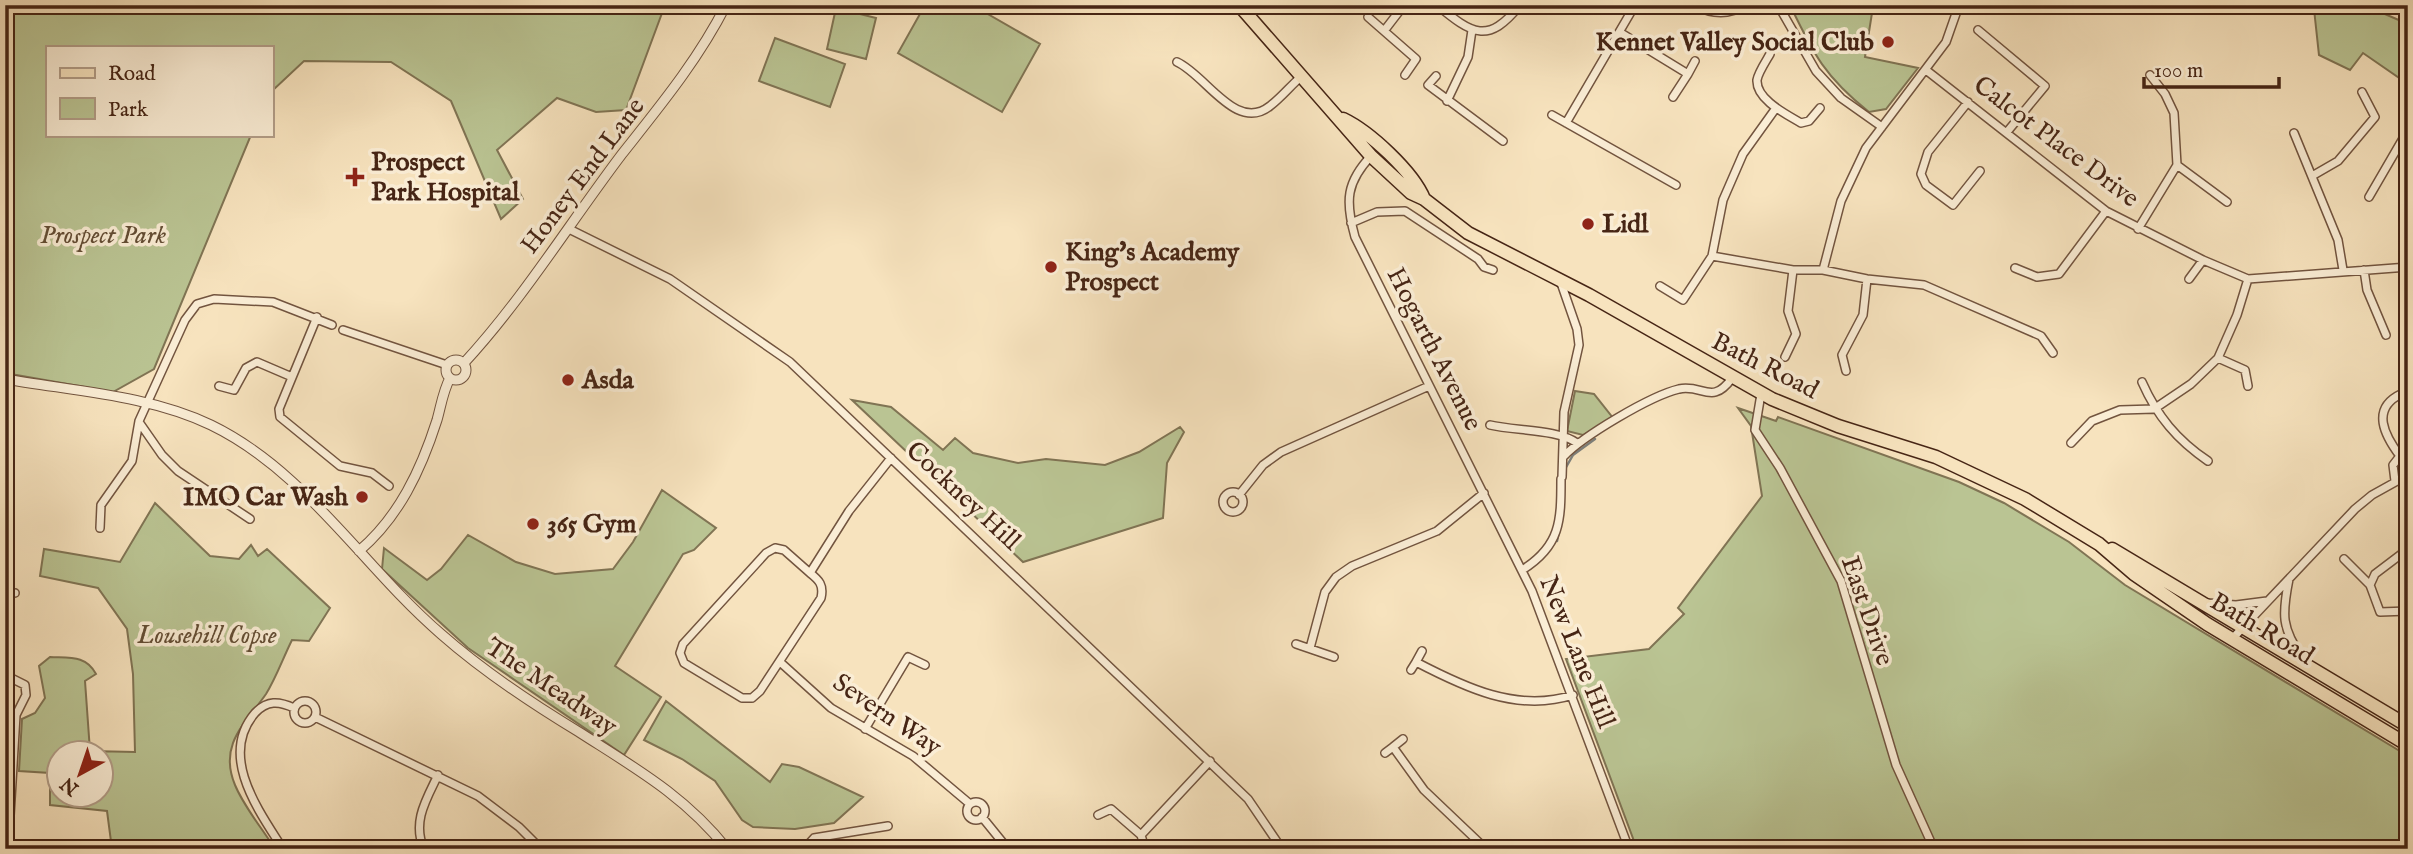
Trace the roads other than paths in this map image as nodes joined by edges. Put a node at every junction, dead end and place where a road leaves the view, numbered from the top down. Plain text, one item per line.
1 (726, 5) edge
2 (1239, 5) edge
3 (1404, 5) edge
4 (1437, 5) edge
5 (1520, 5) edge
6 (1635, 5) edge
7 (1694, 5) edge
8 (1745, 5) edge
9 (1778, 5) edge
10 (1959, 5) edge
11 (1368, 17) dead end
12 (1472, 30) junction
13 (1978, 30) dead end
14 (1384, 31) junction
15 (1621, 33) junction
16 (1770, 54) dead end
17 (1695, 61) dead end
18 (1177, 62) dead end
19 (1926, 70) junction
20 (1688, 74) junction
21 (1302, 75) junction
22 (1405, 75) dead end
23 (2150, 75) dead end
24 (1436, 76) dead end
25 (2362, 92) dead end
26 (1673, 97) dead end
27 (1447, 101) junction
28 (1968, 103) junction
29 (1776, 108) junction
30 (1820, 108) dead end
31 (1552, 115) dead end
32 (1566, 123) junction
33 (1882, 127) junction
34 (2007, 132) junction
35 (2294, 133) dead end
36 (2408, 136) edge
37 (1503, 141) dead end
38 (1376, 152) junction
39 (2177, 165) junction
40 (1980, 171) dead end
41 (2312, 176) junction
42 (1676, 186) dead end
43 (2369, 197) dead end
44 (2227, 202) dead end
45 (2106, 211) junction
46 (1351, 223) junction
47 (569, 229) junction
48 (2138, 229) junction
49 (1712, 256) junction
50 (2203, 260) junction
51 (2408, 267) edge
52 (2015, 268) dead end
53 (1493, 270) dead end
54 (1793, 270) junction
55 (1823, 270) junction
56 (2343, 270) junction
57 (2364, 270) junction
58 (1867, 279) junction
59 (2189, 279) dead end
60 (2248, 279) junction
61 (1560, 280) junction
62 (1660, 286) dead end
63 (317, 317) junction
64 (332, 325) dead end
65 (343, 330) dead end
66 (2386, 335) dead end
67 (2053, 353) dead end
68 (1785, 357) dead end
69 (2218, 358) junction
70 (464, 363) junction
71 (447, 365) junction
72 (1846, 371) dead end
73 (292, 377) junction
74 (450, 378) junction
75 (1732, 378) junction
76 (5, 379) edge
77 (2142, 382) dead end
78 (219, 386) dead end
79 (1429, 386) junction
80 (2248, 386) dead end
81 (1761, 394) junction
82 (2401, 394) dead end
83 (149, 404) junction
84 (2154, 410) junction
85 (139, 421) junction
86 (1490, 425) dead end
87 (1562, 434) junction
88 (1577, 443) junction
89 (2071, 443) dead end
90 (2404, 455) edge
91 (1563, 457) junction
92 (891, 458) junction
93 (2207, 461) dead end
94 (2408, 475) edge
95 (2395, 481) junction
96 (389, 486) dead end
97 (1484, 493) junction
98 (1239, 495) dead end
99 (250, 519) dead end
100 (100, 528) dead end
101 (2099, 544) junction
102 (2408, 550) edge
103 (359, 551) junction
104 (2344, 559) dead end
105 (1522, 569) junction
106 (810, 573) junction
107 (2289, 578) junction
108 (2370, 585) junction
109 (5, 593) edge
110 (15, 593) dead end
111 (2267, 601) junction
112 (2203, 603) junction
113 (2408, 611) edge
114 (2242, 627) junction
115 (2232, 639) junction
116 (1296, 644) dead end
117 (1310, 648) junction
118 (1422, 651) dead end
119 (1334, 657) dead end
120 (780, 662) junction
121 (1416, 662) junction
122 (925, 665) dead end
123 (2308, 667) junction
124 (1411, 670) dead end
125 (5, 675) edge
126 (1573, 695) junction
127 (294, 708) junction
128 (315, 717) junction
129 (2408, 726) edge
130 (865, 729) junction
131 (1403, 738) dead end
132 (2408, 745) edge
133 (1393, 747) junction
134 (1385, 752) dead end
135 (1210, 761) junction
136 (438, 775) junction
137 (970, 804) junction
138 (1098, 815) dead end
139 (982, 817) junction
140 (888, 826) dead end
141 (1141, 835) junction
142 (8, 849) edge
143 (283, 849) edge
144 (424, 849) edge
145 (541, 849) edge
146 (727, 849) edge
147 (804, 849) edge
148 (1008, 849) edge
149 (1145, 849) edge
150 (1282, 849) edge
151 (1486, 849) edge
152 (1629, 849) edge
153 (1934, 849) edge

1 - 47 street, Honey End Lane
2 - 21 main road, Bath Road
3 - 14 street
4 - 12 street
5 - 12 street
6 - 15 street
7 - 8 street
9 - 33 street
10 - 19 street
11 - 14 street
12 - 27 street
13 - 34 street
14 - 22 street
15 - 20 street
15 - 32 street
16 - 29 street
17 - 20 street
18 - 21 street
19 - 28 street, Calcot Place Drive
19 - 33 street
20 - 26 street
21 - 38 main road, Bath Road
23 - 39 street
24 - 27 street
25 - 41 street
27 - 37 street
28 - 34 street, Calcot Place Drive
28 - 40 street
29 - 30 street
29 - 49 street
31 - 32 street
32 - 42 street
33 - 55 street
34 - 45 street, Calcot Place Drive
35 - 41 street
36 - 43 street
38 - 46 street, Hogarth Avenue
38 - 61 main road, Bath Road
39 - 44 street
39 - 48 street
41 - 56 street
45 - 48 street, Calcot Place Drive
45 - 52 street
46 - 53 street
46 - 79 street, Hogarth Avenue
47 - 70 street, Honey End Lane
47 - 92 street, Cockney Hill
48 - 50 street, Calcot Place Drive
49 - 54 street
49 - 62 street
50 - 59 street
50 - 60 street, Calcot Place Drive
51 - 57 street, Calcot Place Drive
54 - 55 street
54 - 68 street
55 - 58 street
56 - 57 street, Calcot Place Drive
56 - 60 street, Calcot Place Drive
57 - 66 street
58 - 67 street
58 - 72 street
60 - 69 street
61 - 75 main road, Bath Road
61 - 87 street, New Lane Hill
63 - 64 street
63 - 73 street
63 - 83 street
65 - 71 street
69 - 80 street
69 - 84 street
70 - 71 street
70 - 74 street, Honey End Lane
71 - 74 street
73 - 78 street
73 - 96 street
74 - 103 street, Honey End Lane
75 - 81 main road, Bath Road
75 - 88 street
76 - 83 street, The Meadway
77 - 84 street
79 - 97 street, Hogarth Avenue
79 - 98 street
81 - 101 main road, Bath Road
81 - 153 street, East Drive
82 - 90 street
83 - 85 street
83 - 103 street, The Meadway
84 - 89 street
84 - 93 street
85 - 99 street
85 - 100 street
86 - 87 street
87 - 88 street
87 - 91 street, New Lane Hill
88 - 91 street
90 - 95 street
91 - 105 street, New Lane Hill
92 - 106 street
92 - 135 street, Cockney Hill
94 - 95 street
95 - 107 street
97 - 105 street, Hogarth Avenue
97 - 117 street
101 - 112 main road, Bath Road
101 - 115 main road, Bath Road
102 - 108 street
103 - 146 street, The Meadway
104 - 108 street
105 - 126 street, New Lane Hill
106 - 120 street
106 - 120 street
107 - 111 street
107 - 123 street
108 - 113 street
109 - 110 street
111 - 112 street
111 - 114 street
112 - 114 main road, Bath Road
114 - 115 street
114 - 123 main road, Bath Road
115 - 132 main road, Bath Road
116 - 117 street
117 - 119 street
118 - 121 street
120 - 130 street, Severn Way
121 - 124 street
121 - 126 street
122 - 130 street
123 - 129 main road, Bath Road
125 - 142 street
126 - 152 street, New Lane Hill
127 - 128 street
127 - 128 street
127 - 143 street
128 - 136 street
130 - 137 street, Severn Way
131 - 133 street
133 - 134 street
133 - 151 street
135 - 141 street
135 - 150 street, Cockney Hill
136 - 144 street
136 - 145 street
137 - 139 street, Severn Way
137 - 139 street, Severn Way
138 - 141 street
139 - 148 street, Severn Way
140 - 147 street
141 - 149 street

